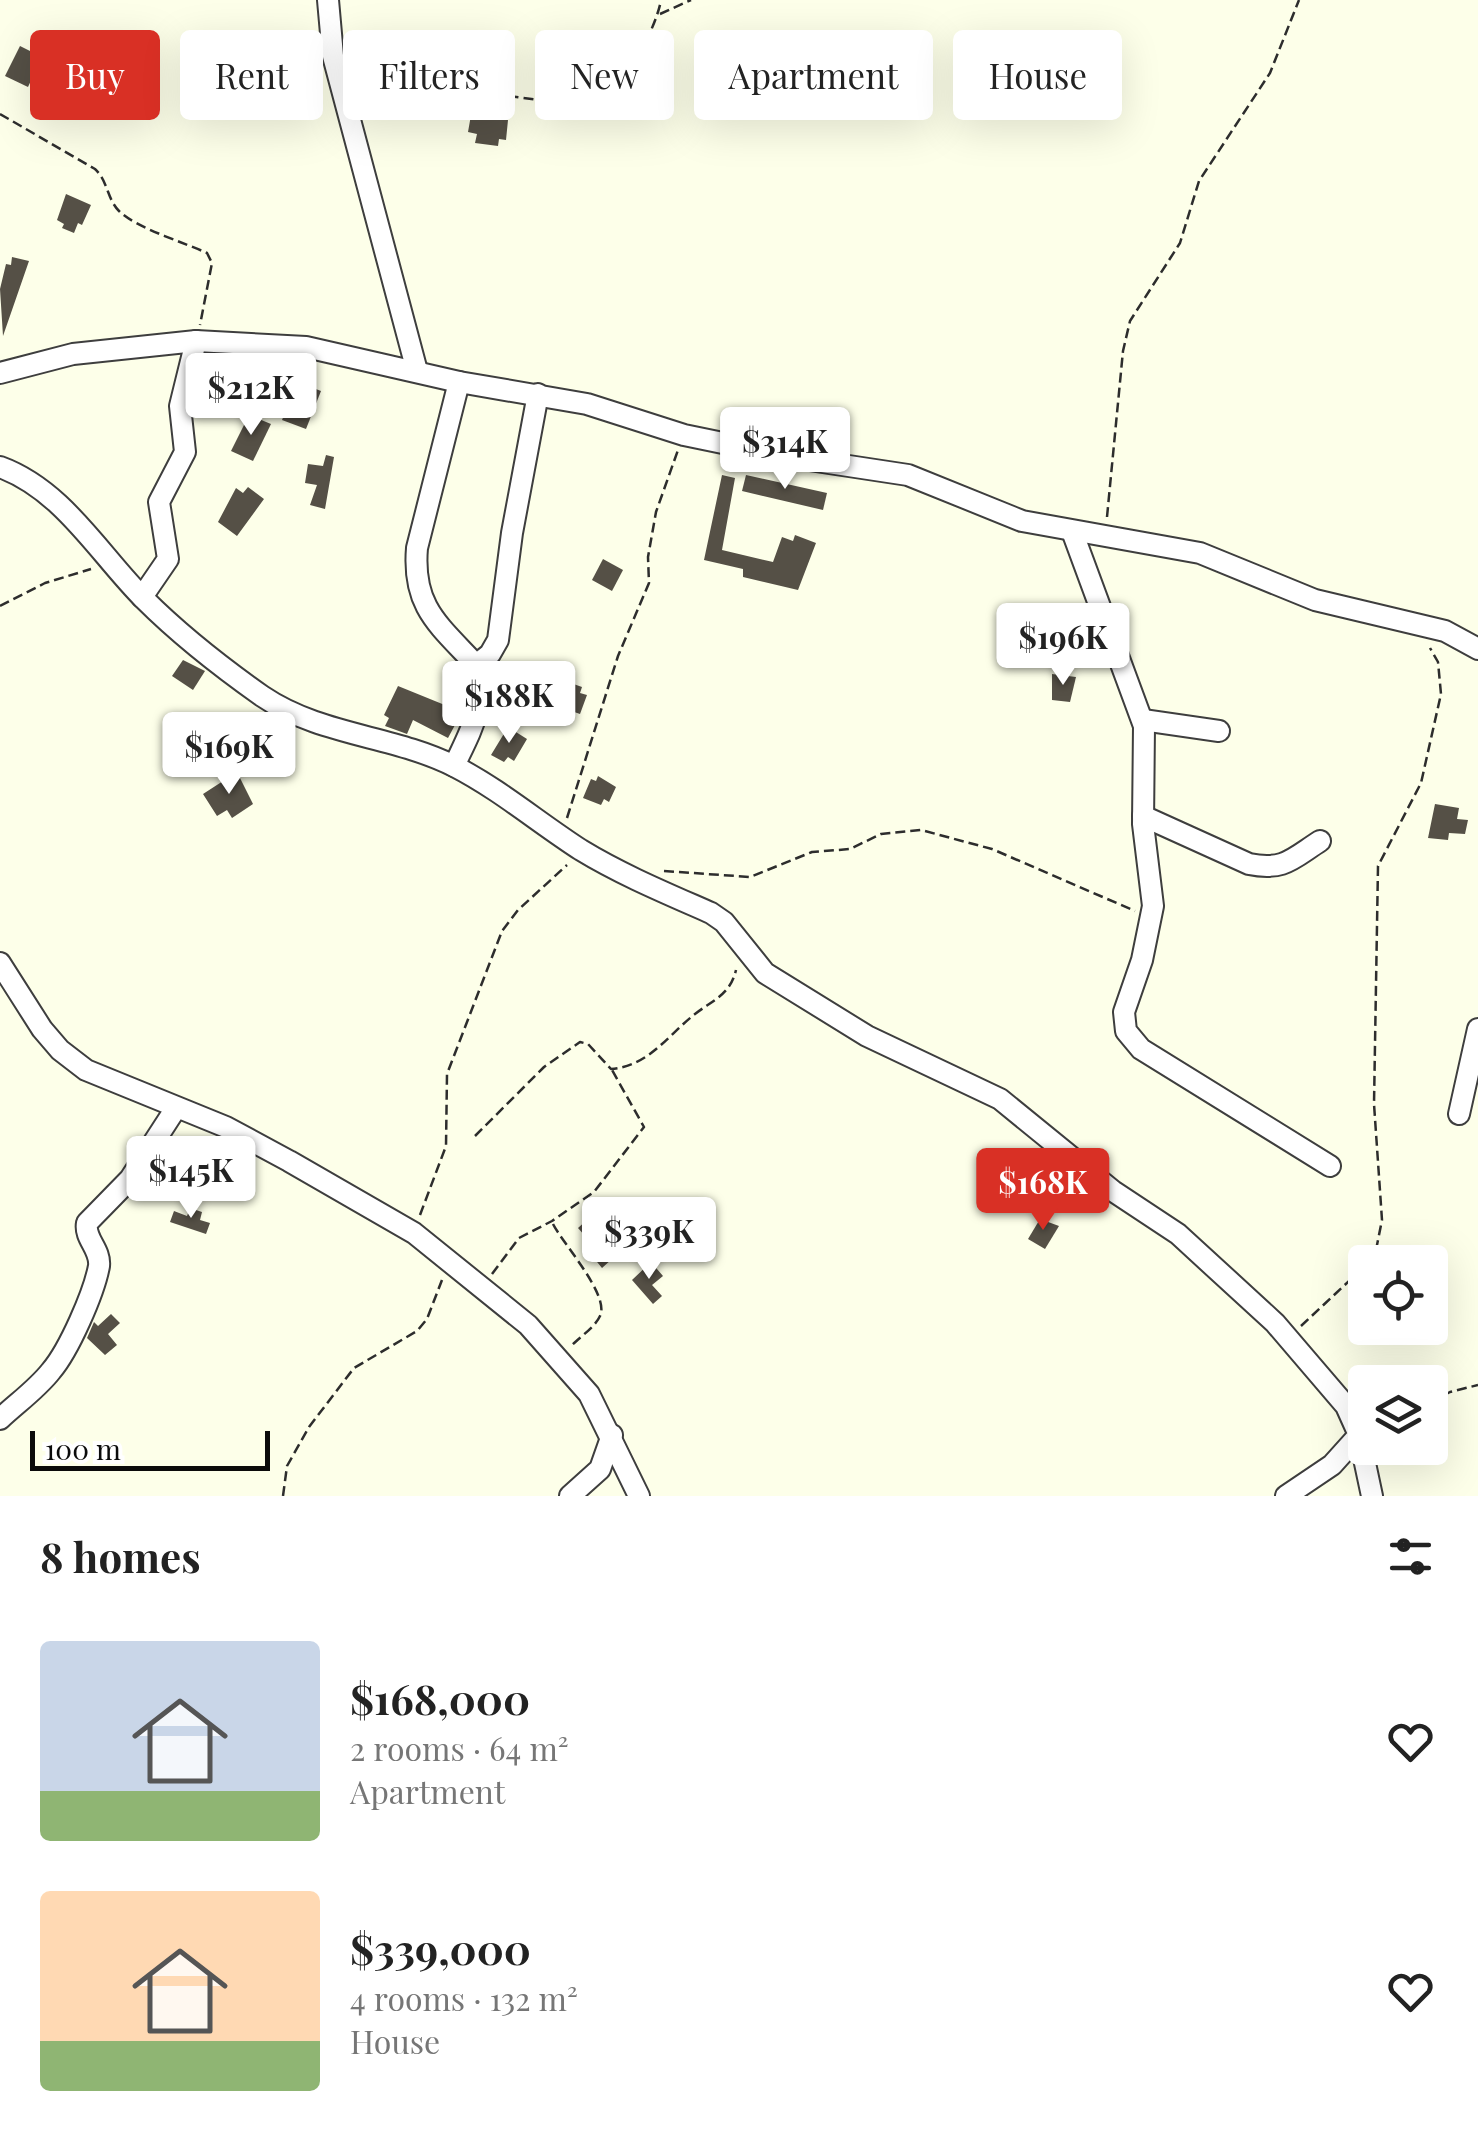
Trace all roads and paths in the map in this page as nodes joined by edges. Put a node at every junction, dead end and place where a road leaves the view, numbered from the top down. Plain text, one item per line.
1 (328, 0) edge
2 (662, 0) edge
3 (692, 0) edge
4 (1299, 0) edge
5 (659, 15) junction
6 (343, 90) edge
7 (515, 96) edge
8 (0, 114) edge
9 (350, 120) edge
10 (196, 341) junction
11 (417, 371) junction
12 (0, 373) edge
13 (459, 382) junction
14 (538, 394) junction
15 (684, 435) junction
16 (0, 467) edge
17 (1072, 531) junction
18 (1105, 534) junction
19 (111, 562) junction
20 (142, 597) junction
21 (0, 606) edge
22 (1416, 626) junction
23 (1478, 649) edge
24 (476, 665) junction
25 (1143, 720) junction
26 (1219, 730) dead end
27 (454, 766) junction
28 (1143, 816) junction
29 (558, 832) junction
30 (1320, 840) dead end
31 (582, 850) junction
32 (660, 871) dead end
33 (1152, 920) junction
34 (737, 939) junction
35 (0, 964) edge
36 (1478, 1029) edge
37 (612, 1070) junction
38 (176, 1108) junction
39 (1459, 1114) dead end
40 (475, 1136) dead end
41 (1330, 1166) dead end
42 (552, 1221) junction
43 (414, 1233) junction
44 (1377, 1245) edge
45 (450, 1260) junction
46 (1348, 1281) edge
47 (483, 1288) junction
48 (1288, 1338) junction
49 (560, 1357) junction
50 (1478, 1386) edge
51 (1448, 1393) edge
52 (1348, 1410) edge
53 (0, 1419) edge
54 (612, 1434) junction
55 (1348, 1447) edge
56 (1365, 1465) edge
57 (283, 1496) edge
58 (570, 1496) edge
59 (639, 1496) edge
60 (1286, 1496) edge
61 (1372, 1496) edge

1 - 6 street
2 - 5 path
3 - 5 path
4 - 18 path
5 - 7 path
8 - 10 path
9 - 11 street
10 - 11 street
10 - 12 street
10 - 20 street
11 - 13 street
13 - 14 street
13 - 24 street
14 - 15 street
14 - 24 street
15 - 17 street
15 - 29 path
16 - 19 street
17 - 18 street
17 - 25 street
18 - 22 street
19 - 20 street
19 - 21 path
20 - 27 street
22 - 23 street
22 - 44 path
24 - 27 street
25 - 26 street
25 - 28 street
27 - 29 street
28 - 30 street
28 - 33 street
29 - 31 street
31 - 34 street
31 - 43 path
32 - 33 path
33 - 41 street
34 - 37 path
34 - 48 street
35 - 38 street
36 - 39 street
37 - 40 path
37 - 42 path
38 - 43 street
38 - 53 street
42 - 47 path
42 - 49 path
43 - 45 street
45 - 47 street
45 - 57 path
46 - 48 path
47 - 49 street
48 - 52 street
49 - 54 street
50 - 51 path
54 - 58 street
54 - 59 street
55 - 60 street
56 - 61 street

